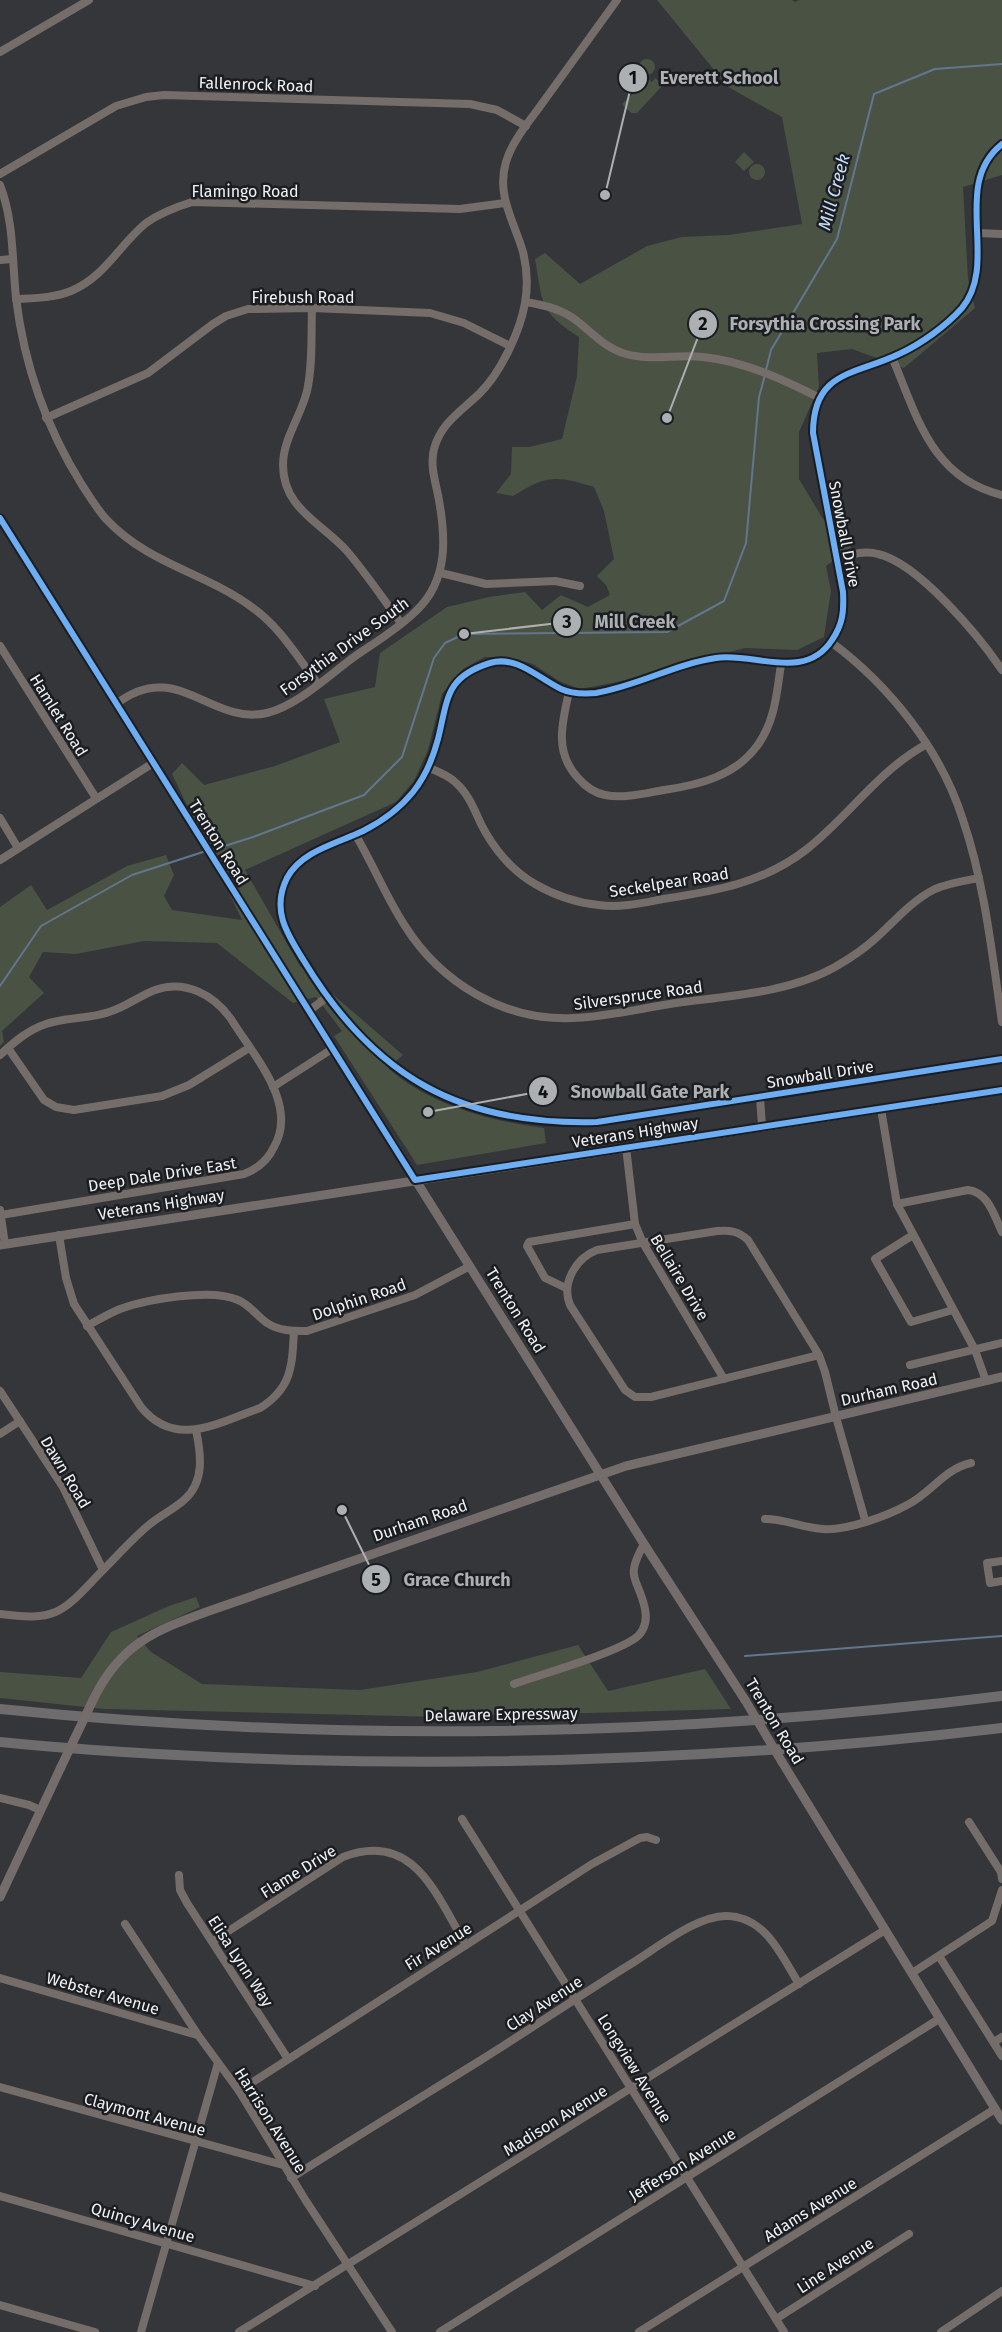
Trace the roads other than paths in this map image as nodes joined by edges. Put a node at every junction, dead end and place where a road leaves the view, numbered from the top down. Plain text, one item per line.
1 (89, 0) edge
2 (616, 0) edge
3 (0, 52) edge
4 (526, 126) junction
5 (1002, 144) edge
6 (0, 174) edge
7 (0, 185) edge
8 (505, 203) junction
9 (977, 233) junction
10 (1002, 234) edge
11 (13, 259) junction
12 (0, 260) edge
13 (16, 299) junction
14 (526, 302) junction
15 (312, 308) junction
16 (510, 346) junction
17 (892, 357) junction
18 (820, 398) junction
19 (46, 418) junction
20 (1002, 495) edge
21 (0, 518) edge
22 (837, 557) junction
23 (441, 573) junction
24 (580, 586) dead end
25 (401, 623) junction
26 (831, 642) junction
27 (0, 646) edge
28 (999, 658) edge
29 (781, 664) junction
30 (1002, 670) edge
31 (318, 684) junction
32 (569, 692) junction
33 (116, 704) junction
34 (925, 745) junction
35 (153, 763) junction
36 (427, 767) junction
37 (96, 798) junction
38 (0, 819) edge
39 (355, 834) junction
40 (18, 848) junction
41 (0, 860) edge
42 (979, 878) junction
43 (327, 997) junction
44 (309, 1011) junction
45 (1002, 1022) edge
46 (8, 1048) junction
47 (249, 1048) junction
48 (332, 1049) junction
49 (0, 1055) edge
50 (1002, 1059) edge
51 (273, 1087) junction
52 (1002, 1090) edge
53 (760, 1097) junction
54 (881, 1109) junction
55 (762, 1126) junction
56 (626, 1147) junction
57 (415, 1180) junction
58 (897, 1204) junction
59 (1, 1212) edge
60 (635, 1224) junction
61 (1002, 1232) edge
62 (60, 1235) junction
63 (913, 1235) junction
64 (643, 1243) junction
65 (3, 1244) edge
66 (470, 1266) junction
67 (566, 1288) junction
68 (953, 1310) junction
69 (87, 1326) junction
70 (294, 1331) junction
71 (1002, 1343) edge
72 (975, 1350) junction
73 (819, 1355) junction
74 (910, 1365) dead end
75 (1002, 1377) edge
76 (724, 1379) junction
77 (986, 1381) junction
78 (0, 1391) edge
79 (836, 1417) junction
80 (20, 1421) junction
81 (196, 1430) junction
82 (0, 1434) edge
83 (971, 1463) dead end
84 (601, 1474) junction
85 (765, 1519) dead end
86 (866, 1521) junction
87 (644, 1544) junction
88 (1002, 1561) edge
89 (103, 1570) junction
90 (1001, 1583) edge
91 (0, 1614) edge
92 (514, 1684) dead end
93 (1002, 1696) edge
94 (0, 1710) edge
95 (1002, 1728) edge
96 (0, 1742) edge
97 (0, 1798) edge
98 (40, 1810) junction
99 (462, 1819) dead end
100 (969, 1822) dead end
101 (656, 1840) dead end
102 (1002, 1874) edge
103 (179, 1875) dead end
104 (1002, 1890) edge
105 (0, 1897) edge
106 (521, 1911) junction
107 (125, 1924) dead end
108 (885, 1930) junction
109 (213, 1941) junction
110 (466, 1945) junction
111 (939, 1956) junction
112 (912, 1973) junction
113 (0, 1978) edge
114 (799, 1984) junction
115 (576, 1999) junction
116 (939, 2019) junction
117 (198, 2035) junction
118 (1002, 2037) edge
119 (994, 2042) junction
120 (1002, 2056) edge
121 (288, 2059) junction
122 (218, 2063) junction
123 (0, 2087) edge
124 (632, 2088) junction
125 (239, 2091) junction
126 (995, 2109) junction
127 (1002, 2120) edge
128 (194, 2141) junction
129 (283, 2165) junction
130 (687, 2176) junction
131 (291, 2178) junction
132 (0, 2196) edge
133 (909, 2234) dead end
134 (166, 2243) junction
135 (347, 2266) junction
136 (743, 2266) junction
137 (315, 2286) junction
138 (1002, 2291) edge
139 (0, 2305) edge
140 (776, 2319) junction
141 (95, 2332) edge
142 (141, 2332) edge
143 (239, 2332) edge
144 (392, 2332) edge
145 (440, 2332) edge
146 (639, 2332) edge
147 (784, 2332) edge
148 (940, 2332) edge

1 - 3 street
2 - 4 street, Forsythia Drive South
4 - 6 street, Fallenrock Road
4 - 8 street, Forsythia Drive South
5 - 9 street, Snowball Drive
7 - 11 street
8 - 13 street, Flamingo Road
8 - 14 street, Forsythia Drive South
9 - 10 street
9 - 17 street, Snowball Drive
11 - 12 street
11 - 13 street
13 - 19 street
14 - 16 street, Forsythia Drive South
14 - 18 street
15 - 16 street, Firebush Road
15 - 19 street, Firebush Road
15 - 25 street
16 - 23 street, Forsythia Drive South
17 - 18 street, Snowball Drive
17 - 20 street
18 - 22 street, Snowball Drive
19 - 31 street
21 - 33 main road, Trenton Road
22 - 26 street, Snowball Drive
22 - 28 street
23 - 24 street
23 - 25 street, Forsythia Drive South
25 - 31 street, Forsythia Drive South
26 - 29 street, Snowball Drive
26 - 34 street
27 - 37 street, Hamlet Road
28 - 30 street
29 - 32 street, Snowball Drive
29 - 32 street
31 - 33 street, Forsythia Drive South
32 - 36 street, Snowball Drive
33 - 35 main road, Trenton Road
34 - 36 street, Seckelpear Road
34 - 42 street
35 - 37 street
35 - 44 main road, Trenton Road
36 - 39 street, Snowball Drive
37 - 40 street
38 - 40 street
39 - 42 street, Silverspruce Road
39 - 43 street, Snowball Drive
40 - 41 street
42 - 45 street
43 - 44 street
43 - 53 street, Snowball Drive
44 - 48 main road, Trenton Road
46 - 47 street, Deep Dale Drive East
46 - 47 street
46 - 49 street, Deep Dale Drive East
47 - 51 street, Deep Dale Drive East
48 - 51 street
48 - 57 main road, Trenton Road
50 - 53 street, Snowball Drive
51 - 59 street, Deep Dale Drive East
52 - 54 main road, Veterans Highway
53 - 55 street, Snowball Drive
54 - 55 main road, Veterans Highway
54 - 58 street
55 - 56 main road, Veterans Highway
56 - 57 main road, Veterans Highway
56 - 60 street, Bellaire Drive
57 - 62 main road, Veterans Highway
57 - 66 main road, Trenton Road
58 - 61 street
58 - 63 street
59 - 65 street, Deep Dale Drive East
60 - 64 street, Bellaire Drive
60 - 67 street
62 - 65 main road, Veterans Highway
62 - 69 street
63 - 68 street
63 - 68 street
64 - 67 street
64 - 73 street
64 - 76 street, Bellaire Drive
66 - 70 street, Dolphin Road
66 - 84 main road, Trenton Road
67 - 76 street
68 - 72 street
69 - 70 street, Dolphin Road
69 - 81 street
70 - 81 street
71 - 72 street
72 - 74 street
72 - 77 street
73 - 76 street
73 - 79 street
75 - 77 main road, Durham Road
77 - 79 main road, Durham Road
78 - 80 street, Dawn Road
79 - 84 main road, Durham Road
79 - 86 street
80 - 82 street
80 - 89 street, Dawn Road
81 - 89 street
83 - 86 street
84 - 87 main road, Trenton Road
84 - 98 main road, Durham Road, bridge
85 - 86 street
87 - 92 street
87 - 108 main road, Trenton Road, bridge
88 - 90 street
89 - 91 street
93 - 94 highway, Delaware Expressway
95 - 96 highway
97 - 98 street
98 - 105 main road, Durham Road
99 - 106 street, Longview Avenue
100 - 102 street
101 - 106 street, Fir Avenue
103 - 109 street, Elisa Lynn Way
104 - 111 street
106 - 110 street, Fir Avenue
106 - 115 street, Longview Avenue
107 - 117 street, Harrison Avenue
108 - 112 main road, Trenton Road
108 - 114 street, Madison Avenue
109 - 110 street, Flame Drive
109 - 121 street, Elisa Lynn Way
110 - 121 street, Fir Avenue
111 - 112 street
111 - 119 street
112 - 116 main road, Trenton Road
113 - 117 street, Webster Avenue
114 - 115 street, Clay Avenue
114 - 124 street, Madison Avenue
115 - 124 street, Longview Avenue
115 - 131 street, Clay Avenue
116 - 126 main road, Trenton Road
116 - 130 street, Jefferson Avenue
117 - 122 street, Harrison Avenue
118 - 119 street
119 - 120 street
121 - 125 street, Fir Avenue
122 - 125 street, Harrison Avenue
122 - 128 street
123 - 128 street, Claymont Avenue
124 - 130 street, Longview Avenue
124 - 135 street, Madison Avenue
125 - 129 street, Harrison Avenue
126 - 127 main road, Trenton Road
126 - 136 street, Adams Avenue
128 - 129 street, Claymont Avenue
128 - 134 street
129 - 131 street, Harrison Avenue
130 - 136 street, Longview Avenue
130 - 145 street, Jefferson Avenue
131 - 135 street, Harrison Avenue
132 - 134 street, Quincy Avenue
133 - 140 street, Line Avenue
134 - 137 street, Quincy Avenue
134 - 142 street
135 - 137 street, Madison Avenue
135 - 144 street, Harrison Avenue
136 - 140 street, Longview Avenue
136 - 146 street, Adams Avenue
137 - 143 street, Madison Avenue
138 - 148 street
139 - 141 street
140 - 147 street, Longview Avenue

